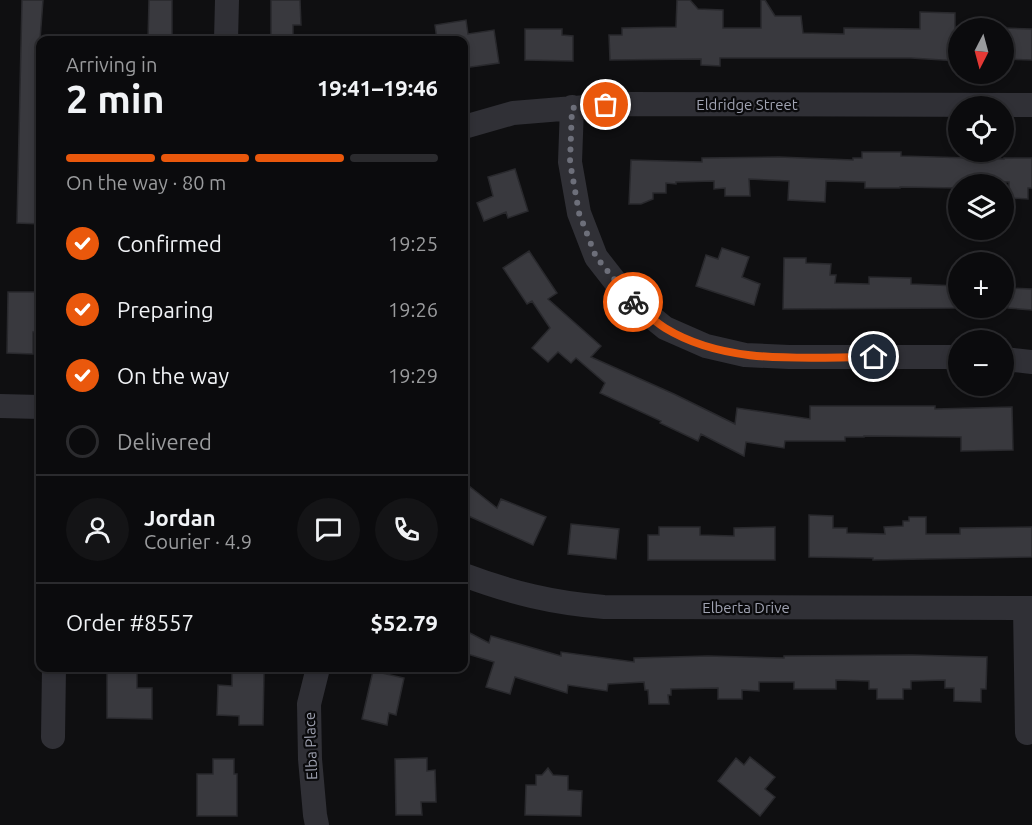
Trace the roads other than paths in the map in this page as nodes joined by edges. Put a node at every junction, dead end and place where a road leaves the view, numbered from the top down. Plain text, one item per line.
1 (227, 0) edge
2 (226, 36) edge
3 (1032, 105) edge
4 (572, 108) junction
5 (468, 126) edge
6 (948, 357) edge
7 (1014, 360) edge
8 (1032, 362) edge
9 (0, 406) edge
10 (36, 407) edge
11 (468, 577) edge
12 (1029, 608) edge
13 (54, 672) edge
14 (317, 672) edge
15 (1027, 733) dead end
16 (53, 737) dead end
17 (317, 825) edge

1 - 2 street
3 - 4 street, Eldridge Street
4 - 5 street, Eldridge Street
4 - 6 street
7 - 8 street
9 - 10 street
11 - 12 street, Elberta Drive
12 - 15 street
13 - 16 street
14 - 17 street, Elba Place

